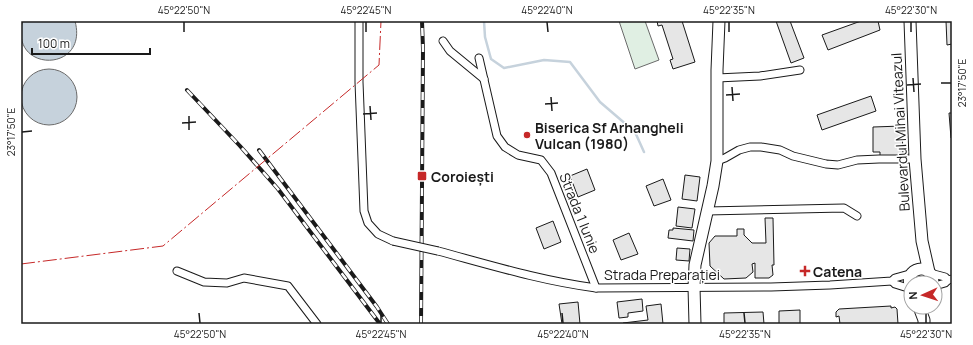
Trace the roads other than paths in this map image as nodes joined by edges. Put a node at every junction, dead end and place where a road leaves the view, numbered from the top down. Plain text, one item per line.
1 (359, 21) edge
2 (719, 21) edge
3 (910, 21) edge
4 (443, 42) dead end
5 (480, 58) dead end
6 (800, 70) dead end
7 (484, 78) junction
8 (717, 78) junction
9 (915, 159) junction
10 (717, 161) junction
11 (707, 211) junction
12 (857, 216) dead end
13 (922, 241) junction
14 (178, 271) dead end
15 (913, 272) junction
16 (912, 275) edge
17 (930, 275) edge
18 (931, 275) edge
19 (892, 281) junction
20 (903, 286) edge
21 (694, 287) junction
22 (596, 288) junction
23 (317, 324) edge
24 (695, 324) edge

1 - 22 street, Strada Preparației, bridge
2 - 8 main road
3 - 9 main road, Bulevardul Mihai Viteazul
4 - 7 street
5 - 7 street, Strada 1 Iunie
6 - 8 street
7 - 22 street, Strada 1 Iunie
8 - 10 main road
9 - 10 street
9 - 13 main road, Bulevardul Mihai Viteazul
10 - 11 main road
11 - 12 street
11 - 21 main road
13 - 15 main road, Bulevardul Mihai Viteazul
13 - 18 main road, Bulevardul Mihai Viteazul
14 - 23 street
15 - 16 main road, Bulevardul Mihai Viteazul
15 - 17 main road
15 - 19 street, Strada Preparației
19 - 20 street, Strada Preparației
19 - 21 street, Strada Preparației
21 - 22 street, Strada Preparației
21 - 24 main road

